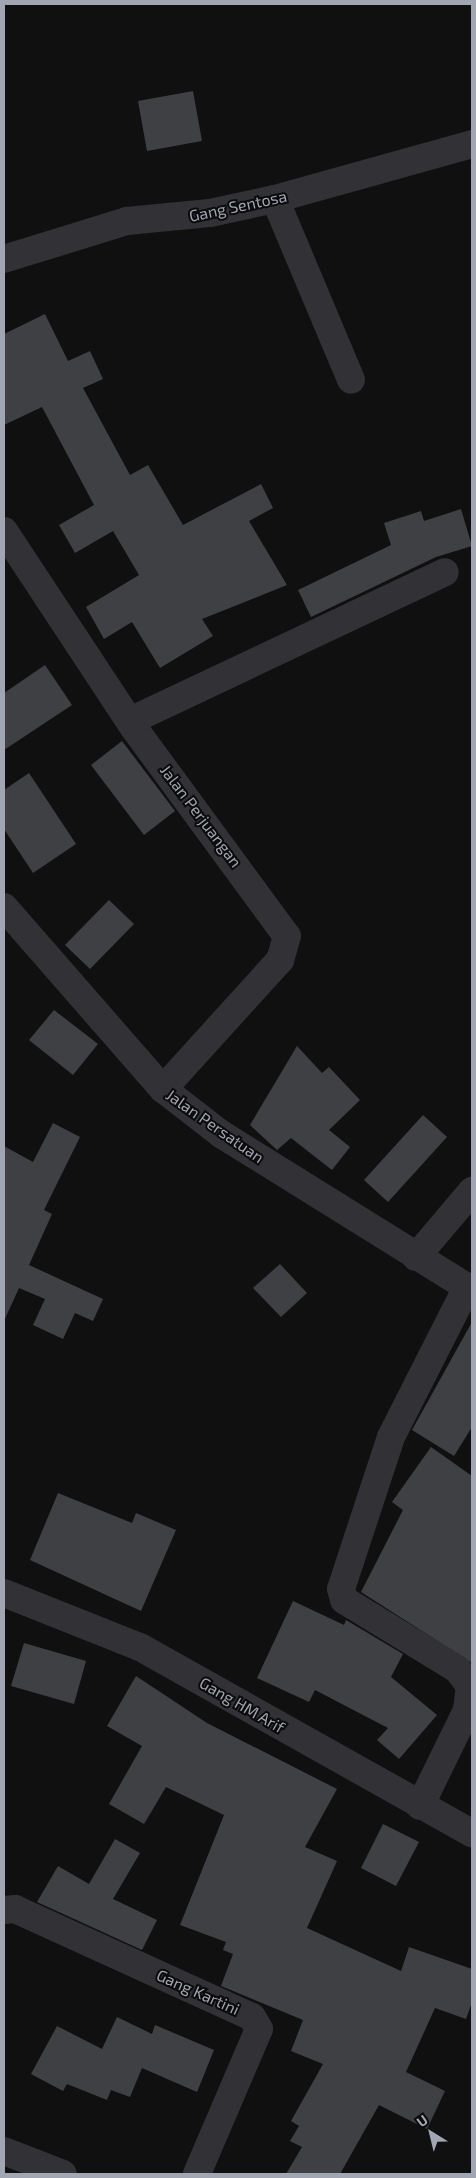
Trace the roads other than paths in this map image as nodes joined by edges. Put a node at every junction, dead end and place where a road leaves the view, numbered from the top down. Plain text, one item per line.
1 (472, 144) edge
2 (276, 199) junction
3 (4, 259) edge
4 (351, 380) dead end
5 (4, 531) edge
6 (446, 572) dead end
7 (130, 721) junction
8 (4, 907) edge
9 (163, 1089) junction
10 (472, 1191) edge
11 (416, 1257) junction
12 (469, 1289) edge
13 (4, 1593) edge
14 (420, 1806) junction
15 (472, 1833) edge
16 (9, 1910) edge
17 (4, 2151) edge
18 (63, 2174) edge
19 (197, 2174) edge

1 - 2 street, Gang Sentosa
2 - 3 street, Gang Sentosa
2 - 4 street
5 - 7 street, Jalan Perjuangan
6 - 7 street
7 - 9 street, Jalan Perjuangan
8 - 9 street, Jalan Persatuan
9 - 11 street, Jalan Persatuan
10 - 11 street
11 - 12 street, Jalan Persatuan
12 - 14 street
13 - 14 street, Gang HM Arif
14 - 15 street, Gang HM Arif
16 - 19 street, Gang Kartini
17 - 18 street

